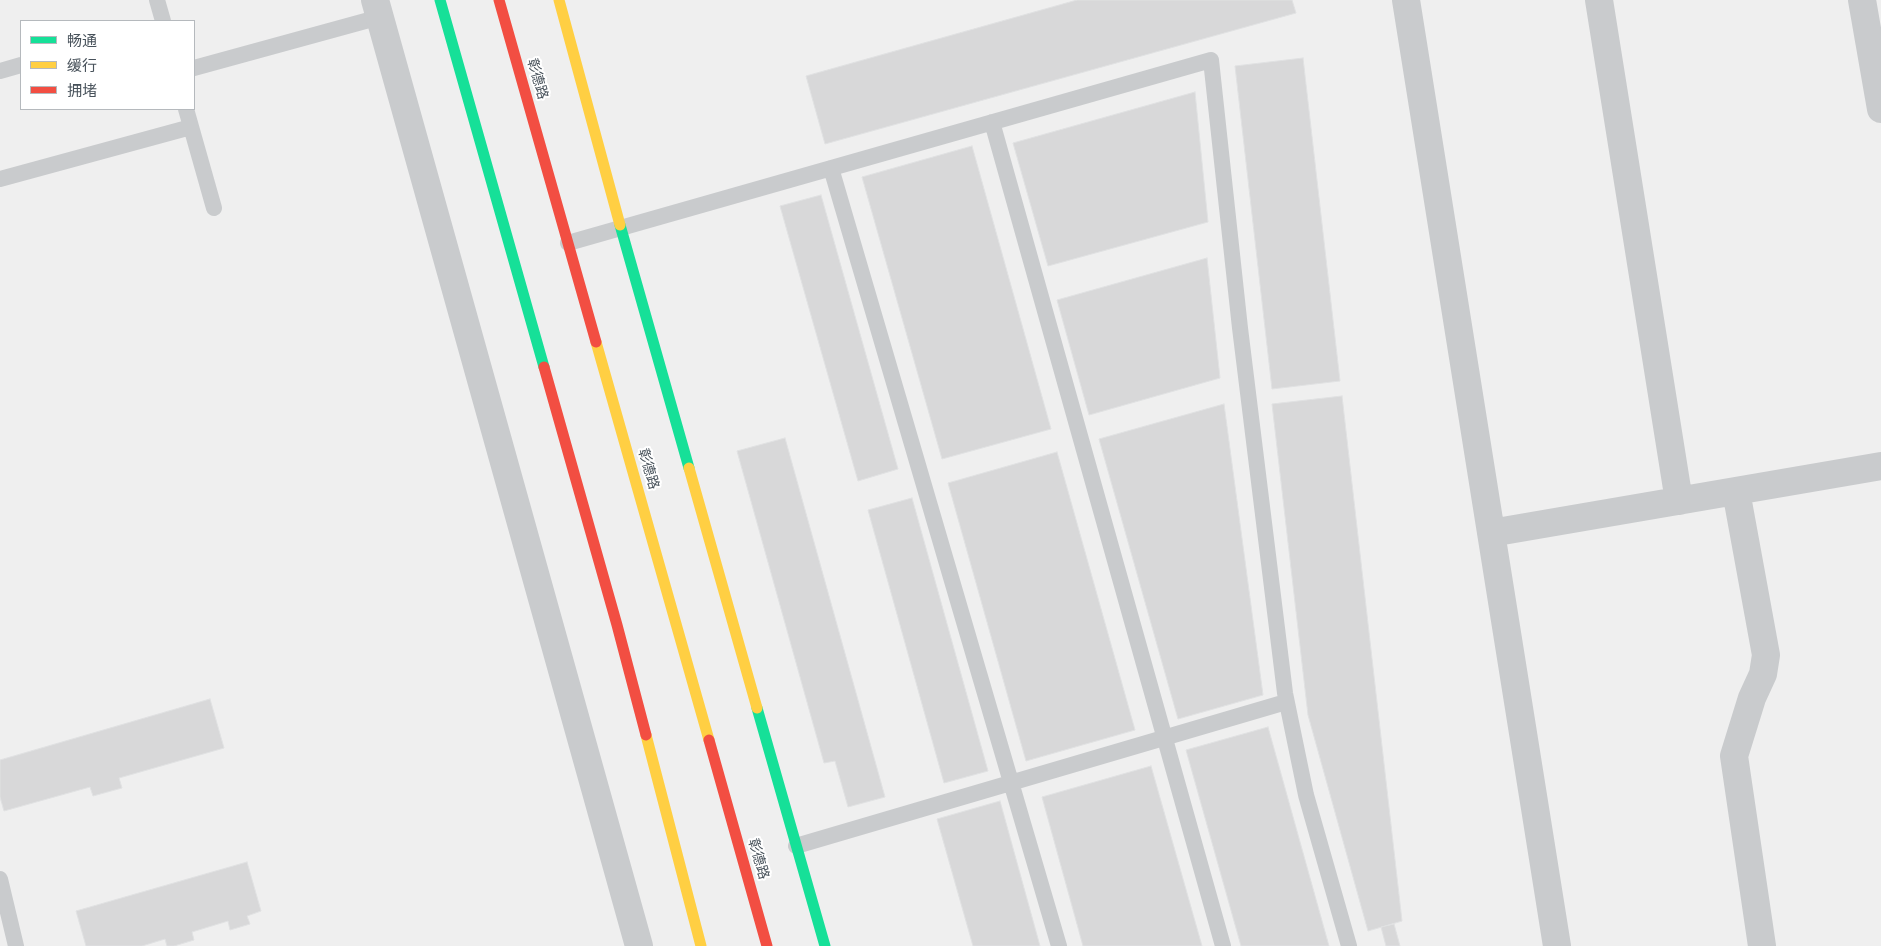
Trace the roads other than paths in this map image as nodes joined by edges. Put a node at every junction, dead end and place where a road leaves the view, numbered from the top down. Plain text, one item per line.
1 (157, 0) edge
2 (440, 0) edge
3 (499, 0) edge
4 (559, 0) edge
5 (1406, 0) edge
6 (1599, 0) edge
7 (1862, 0) edge
8 (378, 8) edge
9 (162, 20) edge
10 (20, 65) edge
11 (195, 68) edge
12 (0, 71) edge
13 (1881, 109) edge
14 (186, 110) edge
15 (992, 122) junction
16 (191, 127) junction
17 (831, 168) junction
18 (0, 178) edge
19 (214, 208) dead end
20 (621, 228) junction
21 (568, 243) junction
22 (1881, 466) edge
23 (1736, 491) junction
24 (1679, 501) junction
25 (1491, 533) junction
26 (1286, 702) junction
27 (1164, 738) junction
28 (1011, 783) junction
29 (796, 846) junction
30 (0, 879) edge
31 (16, 946) edge
32 (639, 946) edge
33 (701, 946) edge
34 (767, 946) edge
35 (825, 946) edge
36 (1059, 946) edge
37 (1223, 946) edge
38 (1349, 946) edge
39 (1557, 946) edge
40 (1762, 946) edge

1 - 9 lane
2 - 33 main road
3 - 21 main road, 彰德路
4 - 20 main road
5 - 25 street
6 - 24 street
7 - 13 street
8 - 11 lane
8 - 32 street
10 - 12 lane
14 - 16 lane
15 - 17 lane
15 - 26 lane
15 - 27 lane
16 - 18 lane
16 - 19 lane
17 - 20 lane
17 - 28 lane
20 - 21 lane
20 - 29 main road
21 - 34 main road, 彰德路
22 - 23 street
23 - 24 street
23 - 40 street
24 - 25 street
25 - 39 street
26 - 27 lane
26 - 38 lane
27 - 28 lane
27 - 37 lane
28 - 29 lane
28 - 36 lane
29 - 35 main road
30 - 31 lane

